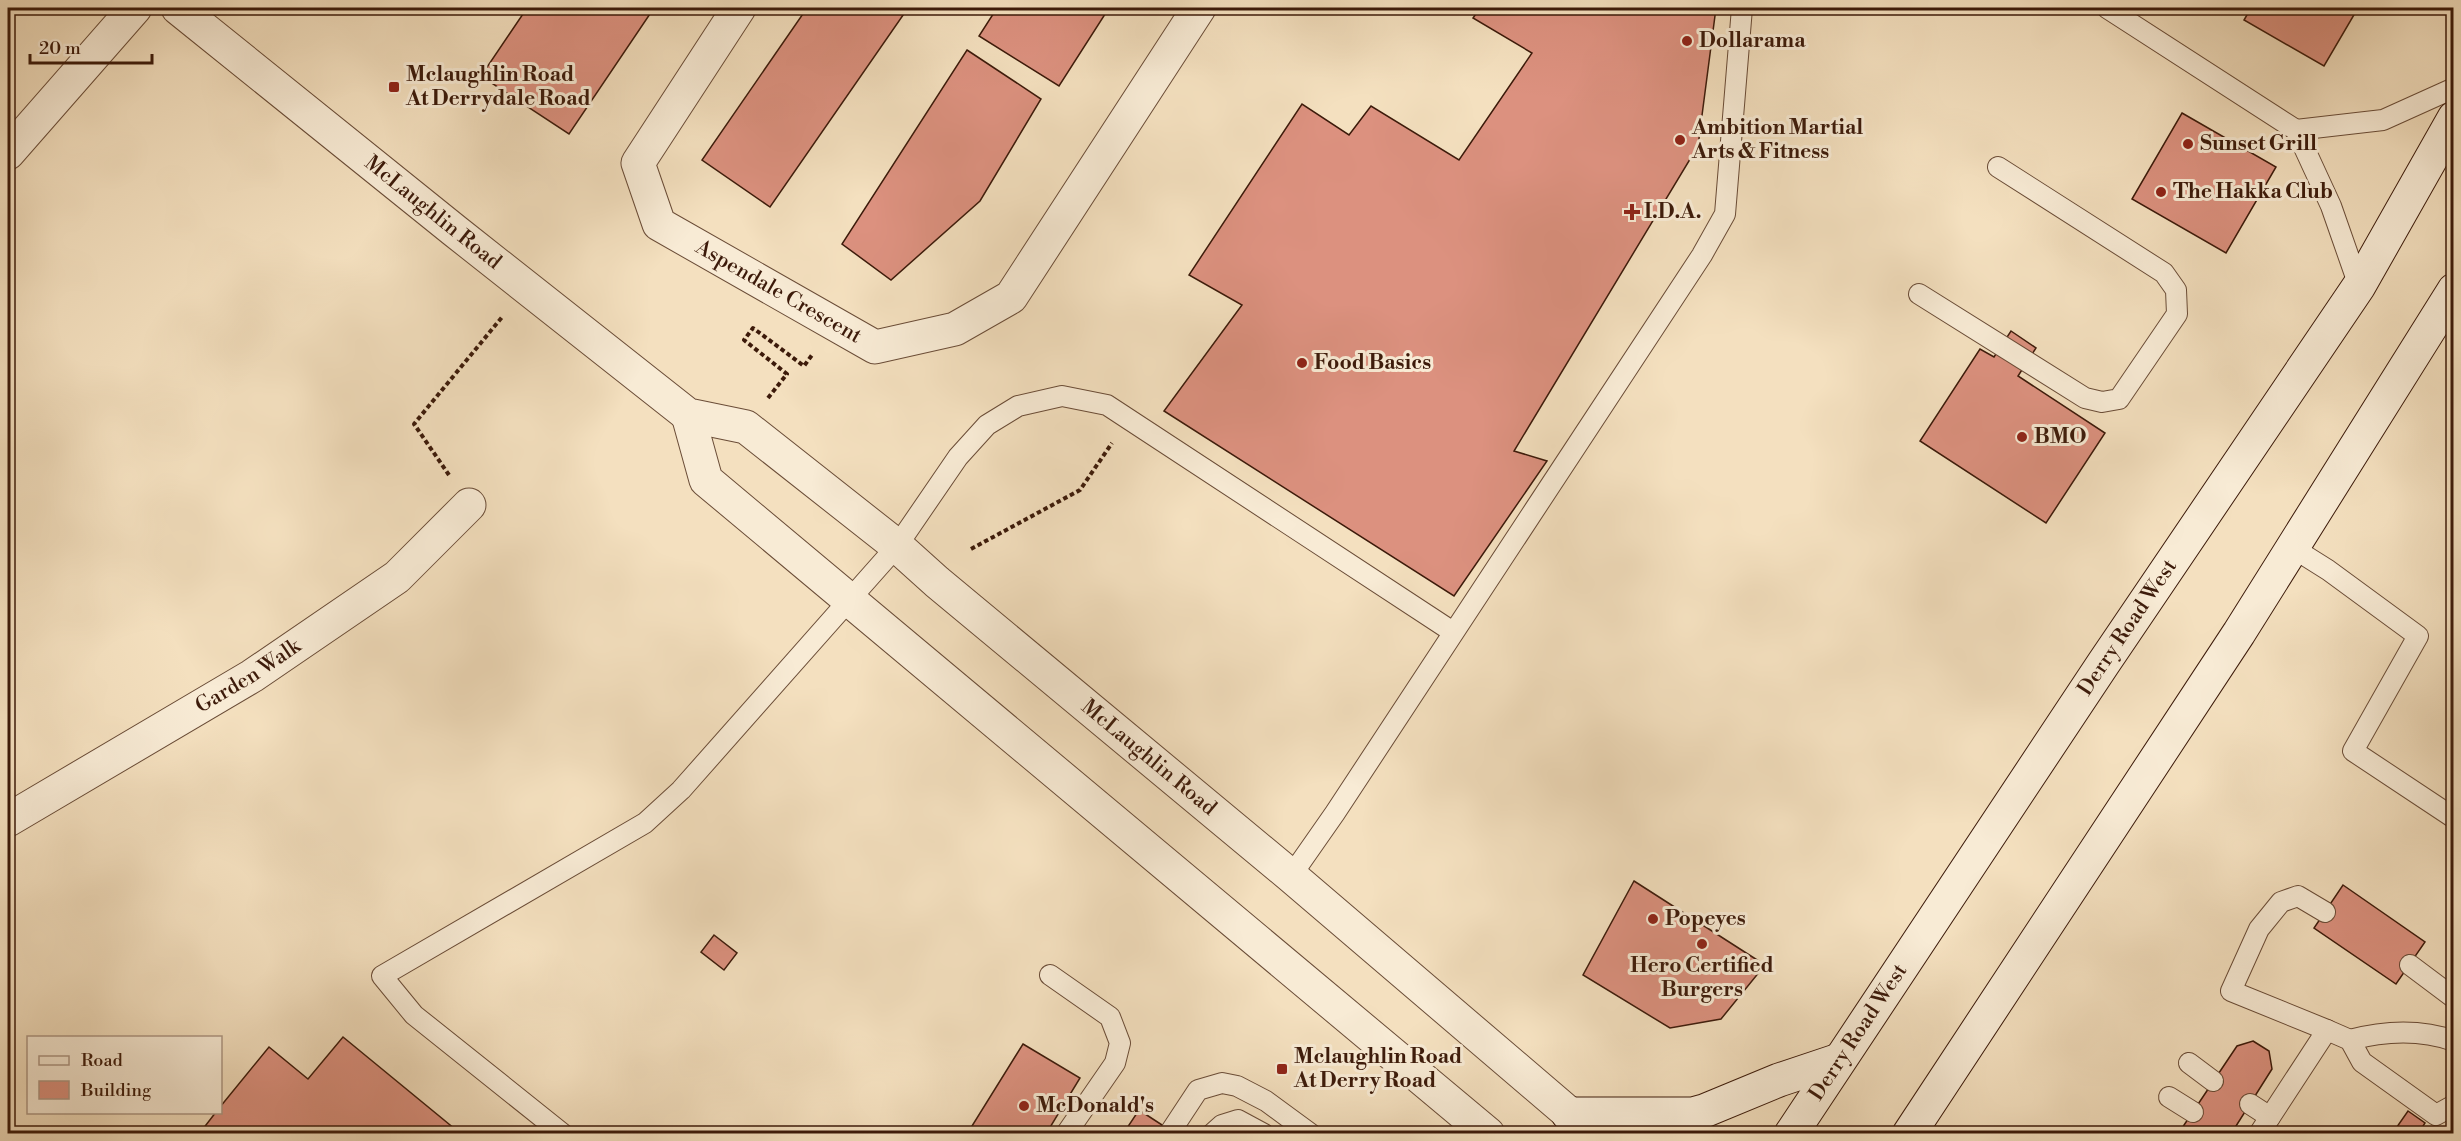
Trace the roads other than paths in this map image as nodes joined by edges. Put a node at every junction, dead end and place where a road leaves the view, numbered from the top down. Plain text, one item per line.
1 (135, 8) edge
2 (178, 8) edge
3 (739, 8) edge
4 (1199, 8) edge
5 (1742, 8) edge
6 (2107, 8) edge
7 (2454, 88) edge
8 (2454, 118) edge
9 (2296, 130) junction
10 (8, 153) edge
11 (1998, 166) dead end
12 (2358, 286) junction
13 (2454, 290) edge
14 (1919, 294) dead end
15 (688, 415) junction
16 (469, 505) road end
17 (897, 546) junction
18 (2293, 548) junction
19 (849, 600) junction
20 (1453, 632) junction
21 (2454, 818) edge
22 (8, 820) edge
23 (1291, 876) junction
24 (2325, 912) dead end
25 (2410, 964) dead end
26 (1050, 975) dead end
27 (2454, 998) edge
28 (2327, 1030) junction
29 (2350, 1040) junction
30 (2454, 1041) edge
31 (1839, 1060) junction
32 (2189, 1063) dead end
33 (2213, 1081) dead end
34 (2169, 1097) dead end
35 (2250, 1104) dead end
36 (2454, 1105) edge
37 (2193, 1112) dead end
38 (1580, 1124) edge
39 (2265, 1125) edge
40 (563, 1134) edge
41 (1066, 1134) edge
42 (1169, 1134) edge
43 (1212, 1134) edge
44 (1264, 1134) edge
45 (1311, 1134) edge
46 (1488, 1134) edge
47 (1791, 1134) edge
48 (1909, 1134) edge

1 - 10 street
2 - 15 street, McLaughlin Road
3 - 4 street, Aspendale Crescent
5 - 20 lane
6 - 9 lane
7 - 9 lane
8 - 12 street, Derry Road West
9 - 12 lane
11 - 14 lane
12 - 31 street, Derry Road West
13 - 18 street
15 - 17 street, McLaughlin Road
15 - 19 street
16 - 22 street, Garden Walk
17 - 19 lane
17 - 20 lane
17 - 23 street, McLaughlin Road
18 - 21 lane
18 - 48 street
19 - 40 lane
19 - 46 street
20 - 23 lane
23 - 38 street, McLaughlin Road
24 - 28 lane
25 - 27 lane
26 - 41 lane
28 - 29 lane
28 - 39 lane
29 - 30 lane
29 - 36 lane
31 - 38 street
31 - 47 street, Derry Road West
32 - 33 lane
34 - 37 lane
35 - 39 lane
42 - 45 lane
43 - 44 lane

